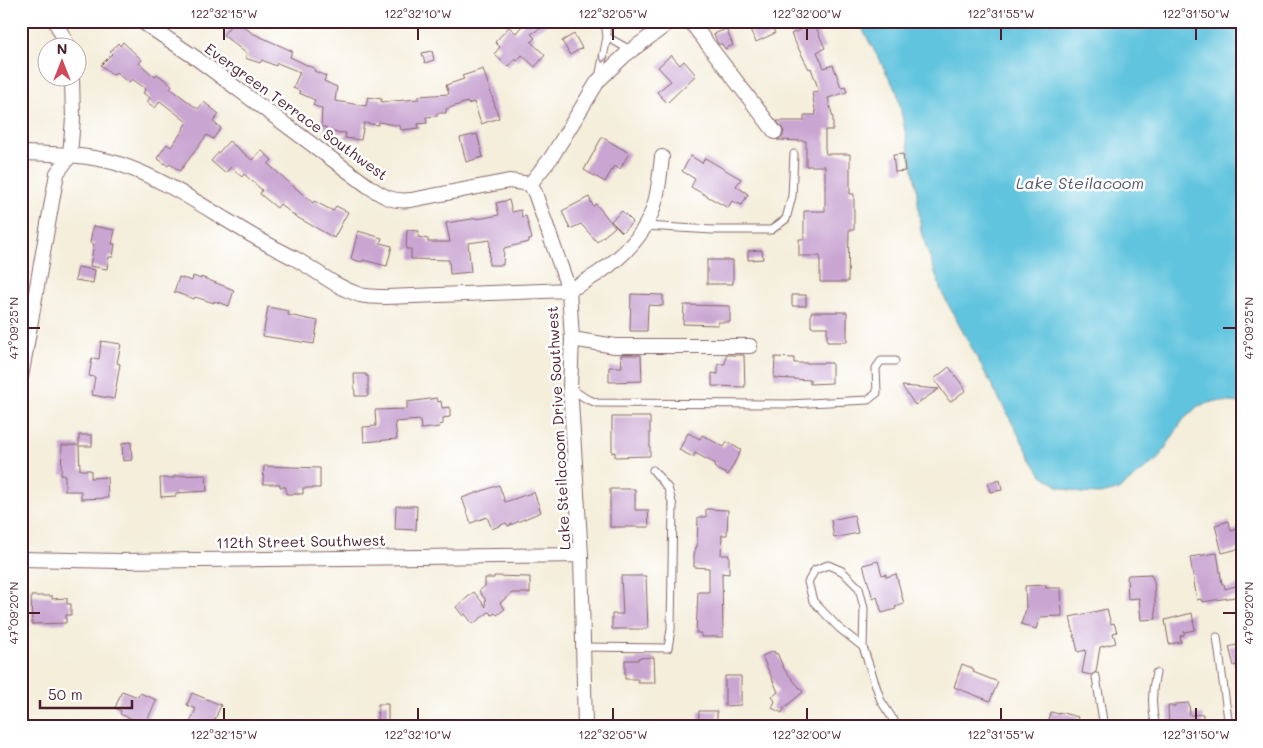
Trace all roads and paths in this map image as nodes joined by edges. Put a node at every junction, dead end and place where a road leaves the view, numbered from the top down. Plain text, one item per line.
1 (55, 21) edge
2 (141, 21) edge
3 (606, 21) edge
4 (671, 21) edge
5 (690, 21) edge
6 (607, 37) junction
7 (64, 38) edge
8 (632, 51) junction
9 (598, 81) junction
10 (72, 88) edge
11 (775, 132) dead end
12 (21, 153) edge
13 (794, 154) dead end
14 (70, 156) junction
15 (662, 157) dead end
16 (530, 184) junction
17 (646, 226) junction
18 (569, 290) junction
19 (572, 339) junction
20 (750, 346) dead end
21 (895, 361) dead end
22 (21, 378) edge
23 (570, 388) junction
24 (653, 470) dead end
25 (580, 555) junction
26 (21, 559) edge
27 (1217, 637) dead end
28 (583, 647) junction
29 (863, 647) junction
30 (1156, 673) dead end
31 (1096, 677) dead end
32 (585, 727) edge
33 (898, 727) edge
34 (1104, 727) edge
35 (1156, 727) edge
36 (1229, 727) edge

1 - 7 street
2 - 16 street, Evergreen Terrace Southwest
3 - 6 lane
4 - 8 street
5 - 11 street
6 - 8 lane
6 -> 9 lane
8 - 9 street
9 - 16 street
10 - 14 street
12 - 14 street, Lake Steilacoom Drive Southwest
13 - 17 lane
14 - 18 street, Lake Steilacoom Drive Southwest
14 - 22 street
15 - 17 street
16 - 18 street
17 - 18 street
18 - 19 street, Lake Steilacoom Drive Southwest
19 - 20 street
19 - 23 street, Lake Steilacoom Drive Southwest
21 - 23 lane
23 - 25 street, Lake Steilacoom Drive Southwest
24 - 28 lane
25 - 26 street, 112th Street Southwest
25 - 28 street, Lake Steilacoom Drive Southwest
27 - 36 lane
28 - 32 street, Lake Steilacoom Drive Southwest
29 - 29 lane
29 - 33 lane
30 - 35 lane
31 - 34 lane

